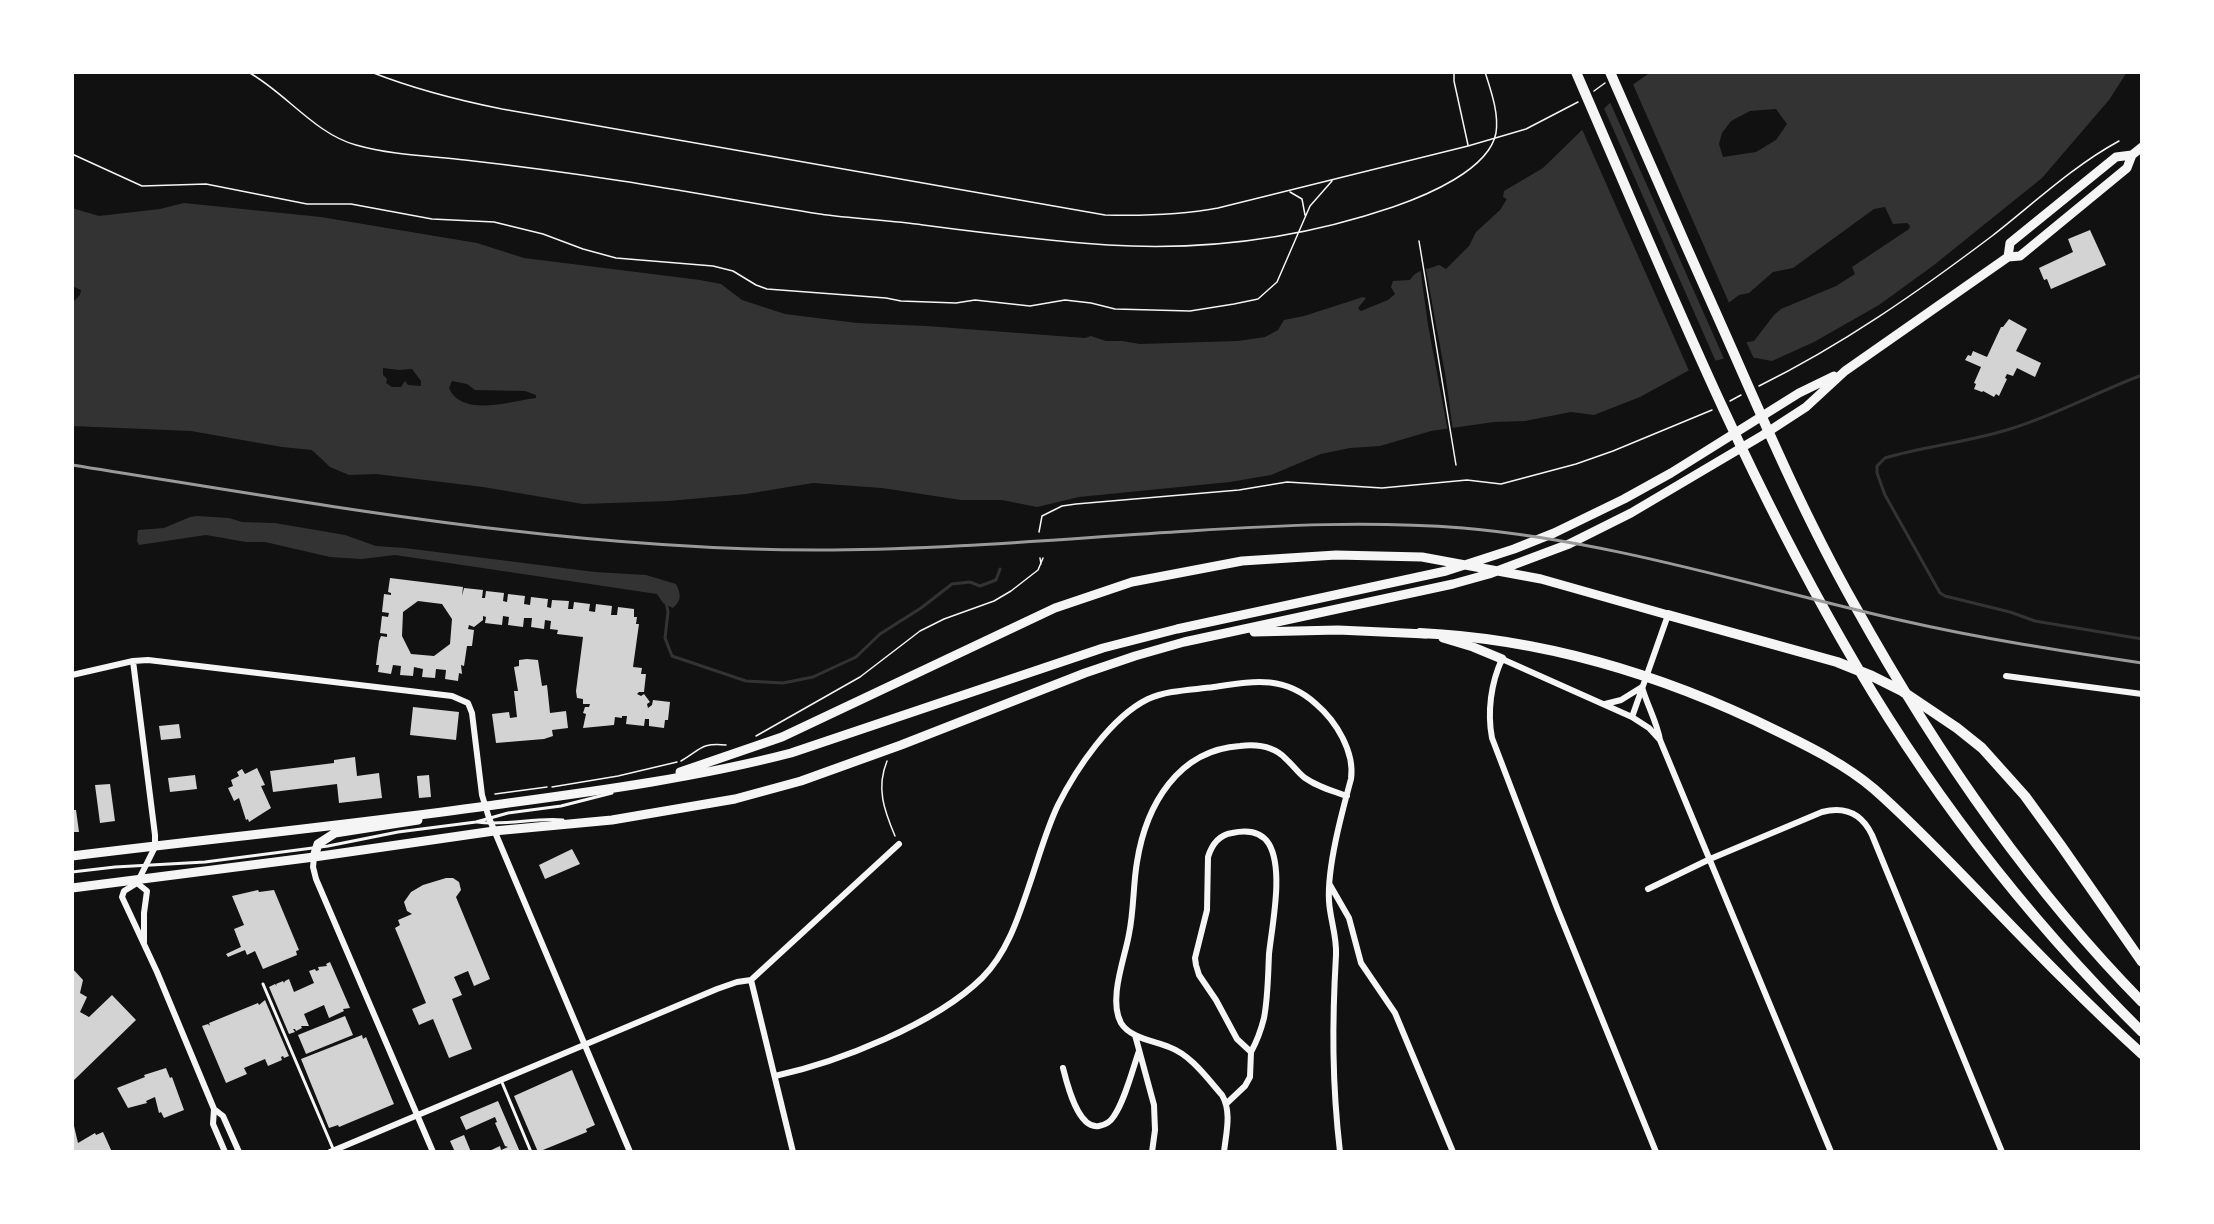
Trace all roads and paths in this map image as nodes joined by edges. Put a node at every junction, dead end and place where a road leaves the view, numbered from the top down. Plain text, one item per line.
1 (248, 72) edge
2 (371, 72) edge
3 (1454, 72) edge
4 (1485, 72) edge
5 (1575, 72) edge
6 (1609, 76) edge
7 (1590, 94) dead end
8 (1581, 99) dead end
9 (1495, 138) junction
10 (2119, 141) dead end
11 (1468, 146) junction
12 (2142, 147) edge
13 (72, 154) edge
14 (2132, 155) junction
15 (1332, 181) junction
16 (1289, 192) junction
17 (1305, 216) junction
18 (1299, 233) junction
19 (1419, 241) dead end
20 (2008, 257) junction
21 (1845, 371) junction
22 (1754, 389) dead end
23 (1745, 394) dead end
24 (1727, 402) dead end
25 (1718, 406) dead end
26 (1456, 465) dead end
27 (1040, 532) dead end
28 (1042, 558) dead end
29 (1668, 615) junction
30 (1231, 633) junction
31 (1420, 633) junction
32 (1502, 659) junction
33 (133, 661) junction
34 (72, 675) edge
35 (2006, 676) dead end
36 (1642, 687) junction
37 (2142, 694) edge
38 (1604, 705) junction
39 (1632, 717) junction
40 (754, 736) dead end
41 (1660, 740) junction
42 (726, 746) dead end
43 (887, 760) dead end
44 (636, 786) junction
45 (495, 794) dead end
46 (1347, 796) junction
47 (485, 806) junction
48 (452, 812) junction
49 (476, 822) junction
50 (492, 824) junction
51 (899, 844) joint
52 (155, 848) junction
53 (315, 853) junction
54 (75, 857) edge
55 (1710, 859) junction
56 (146, 865) junction
57 (72, 872) edge
58 (138, 881) junction
59 (1330, 885) junction
60 (72, 888) edge
61 (1648, 889) dead end
62 (144, 942) junction
63 (2142, 962) edge
64 (751, 980) junction
65 (264, 984) dead end
66 (2142, 1002) edge
67 (2142, 1032) edge
68 (1135, 1035) junction
69 (585, 1045) junction
70 (1139, 1051) junction
71 (1251, 1052) junction
72 (2142, 1054) edge
73 (1063, 1068) dead end
74 (775, 1076) junction
75 (501, 1080) junction
76 (1227, 1103) junction
77 (214, 1109) junction
78 (418, 1115) junction
79 (332, 1151) edge
80 (225, 1152) edge
81 (239, 1152) edge
82 (433, 1152) edge
83 (531, 1152) edge
84 (630, 1152) edge
85 (793, 1152) edge
86 (1152, 1152) edge
87 (1224, 1152) edge
88 (1340, 1152) edge
89 (1454, 1152) edge
90 (1656, 1152) edge
91 (1831, 1152) edge
92 (2001, 1152) edge

1 - 18 path
2 - 16 path
3 - 11 path
4 - 9 path
5 - 67 highway
6 - 7 path
6 - 66 highway
8 - 9 path
9 - 11 path
9 - 18 path
10 - 22 path
11 - 15 path
12 - 14 main road
13 - 18 path
14 - 20 main road
14 - 20 main road
15 - 16 path
15 - 17 path
16 - 17 path
17 - 18 path
19 - 26 path
20 - 21 main road
21 - 30 main road
21 - 44 main road
23 - 24 path
25 - 27 path
28 - 40 path
29 - 36 street
29 - 44 main road
29 - 63 highway
30 - 31 main road
30 - 50 main road
31 - 32 main road
31 - 72 highway
32 - 38 street
32 - 90 street
33 - 34 street
33 - 47 street
33 - 52 street
35 - 37 street
36 - 38 street
36 - 39 street
36 - 41 street
38 - 39 street
39 - 41 street
41 - 55 street
42 - 45 path
43 - 51 path
44 - 47 main road
44 - 50 lane
46 - 59 street
46 - 68 street
46 - 74 street
47 - 48 main road
47 - 50 street
48 - 52 main road
48 - 53 main road
49 - 50 lane
49 - 50 lane
49 - 53 lane
50 - 53 main road
50 - 69 street
51 - 64 street
52 - 54 main road
52 - 56 street
53 - 56 lane
53 - 58 main road
53 - 78 street
55 - 61 street
55 - 91 street
55 - 92 street
56 - 57 lane
56 - 58 street
58 - 60 main road
58 - 62 street
58 - 62 street
59 - 88 street
59 - 89 street
62 - 77 street
64 - 69 street
64 - 74 street
65 - 79 lane
68 - 70 street
68 - 76 street
69 - 75 street
69 - 84 street
70 - 73 street
70 - 86 street
71 - 71 street
71 - 76 street
74 - 85 street
75 - 78 street
75 - 83 lane
76 - 87 street
77 - 80 street
77 - 81 street
78 - 79 street
78 - 82 street

